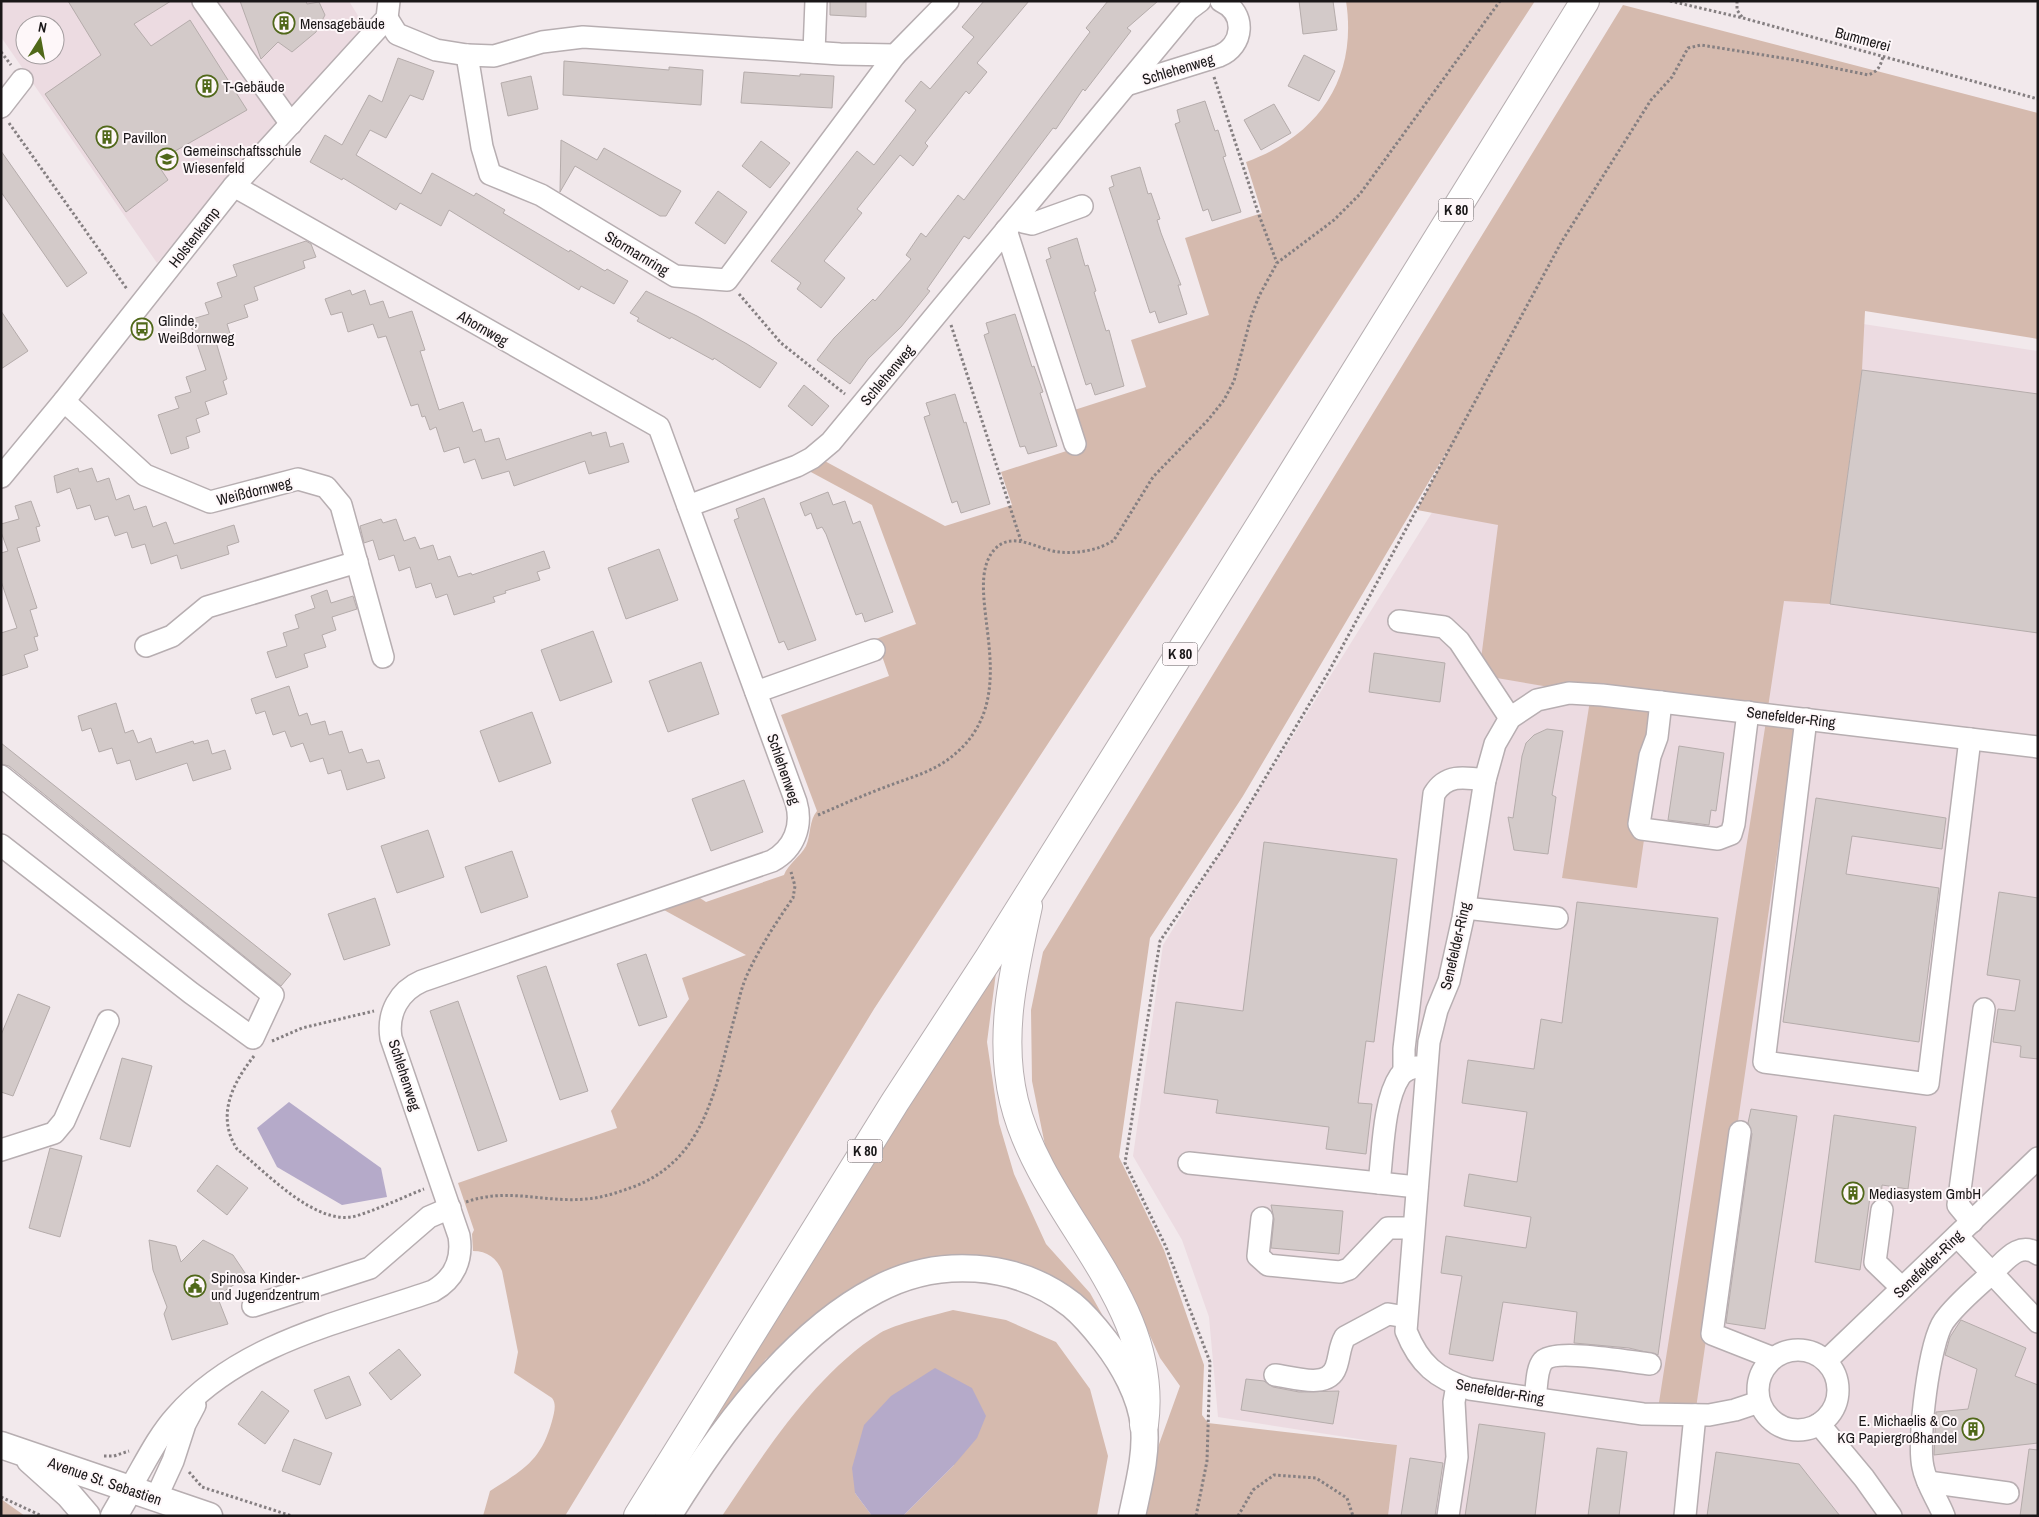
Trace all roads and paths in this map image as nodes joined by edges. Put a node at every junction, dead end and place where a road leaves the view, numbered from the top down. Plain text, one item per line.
1 (204, 1) edge
2 (816, 1) edge
3 (948, 1) edge
4 (1200, 1) edge
5 (1221, 1) edge
6 (1500, 1) edge
7 (1585, 1) edge
8 (1670, 1) edge
9 (1737, 1) edge
10 (388, 10) edge
11 (1743, 18) junction
12 (814, 52) junction
13 (895, 54) junction
14 (467, 56) junction
15 (1883, 57) junction
16 (1208, 60) junction
17 (22, 80) dead end
18 (1126, 85) junction
19 (2038, 99) edge
20 (4, 114) edge
21 (291, 124) junction
22 (234, 186) junction
23 (1082, 206) dead end
24 (1012, 224) junction
25 (1277, 263) junction
26 (727, 280) junction
27 (945, 305) junction
28 (140, 306) junction
29 (64, 401) junction
30 (860, 407) junction
31 (1075, 444) dead end
32 (1, 477) edge
33 (688, 506) junction
34 (1021, 541) junction
35 (357, 562) junction
36 (1399, 621) dead end
37 (146, 646) dead end
38 (874, 650) dead end
39 (383, 658) dead end
40 (756, 692) junction
41 (1661, 702) junction
42 (1748, 712) junction
43 (1510, 718) junction
44 (1806, 719) junction
45 (1970, 739) junction
46 (2038, 747) edge
47 (1, 776) edge
48 (1485, 780) junction
49 (799, 823) junction
50 (1, 845) edge
51 (785, 852) junction
52 (1032, 889) junction
53 (1465, 908) junction
54 (1557, 918) dead end
55 (394, 1008) junction
56 (1984, 1009) dead end
57 (108, 1021) dead end
58 (258, 1042) junction
59 (1427, 1065) junction
60 (1404, 1072) junction
61 (1740, 1132) dead end
62 (6, 1149) edge
63 (1189, 1163) dead end
64 (2035, 1166) edge
65 (441, 1183) junction
66 (1379, 1183) junction
67 (1417, 1187) junction
68 (450, 1208) junction
69 (1882, 1210) dead end
70 (1262, 1218) dead end
71 (1413, 1228) junction
72 (1964, 1229) junction
73 (2038, 1254) edge
74 (1992, 1273) junction
75 (1902, 1288) junction
76 (253, 1306) dead end
77 (1406, 1317) junction
78 (2038, 1322) edge
79 (1773, 1358) junction
80 (1826, 1360) junction
81 (1650, 1364) dead end
82 (1276, 1375) dead end
83 (220, 1377) junction
84 (1456, 1385) junction
85 (1535, 1398) junction
86 (1759, 1402) junction
87 (1695, 1415) junction
88 (1819, 1424) junction
89 (1144, 1425) junction
90 (12, 1449) edge
91 (1928, 1482) junction
92 (129, 1490) junction
93 (2008, 1493) dead end
94 (1, 1497) edge
95 (151, 1507) edge
96 (42, 1516) edge
97 (87, 1516) edge
98 (114, 1516) edge
99 (209, 1516) edge
100 (638, 1516) edge
101 (668, 1516) edge
102 (1132, 1516) edge
103 (1196, 1516) edge
104 (1238, 1516) edge
105 (1353, 1516) edge
106 (1448, 1516) edge
107 (1684, 1516) edge
108 (1890, 1516) edge
109 (1944, 1516) edge

1 - 21 street
2 - 12 street
3 - 13 street
4 - 18 street, Schlehenweg
5 - 16 street, Schlehenweg
6 - 25 path
7 - 52 highway, K 80
8 - 11 path, Bummerei
9 - 11 path
10 - 14 street
10 - 21 street, Holstenkamp
11 - 15 path, Bummerei
12 - 13 street
12 - 14 street
13 - 26 street
14 - 26 street, Stormarnring
15 - 19 path, Bummerei
15 - 103 path
16 - 18 street, Schlehenweg
16 - 25 path
17 - 20 street
18 - 24 street, Schlehenweg
20 - 28 path
21 - 22 street, Holstenkamp
22 - 28 street, Holstenkamp
22 - 33 street, Ahornweg
23 - 24 street
24 - 27 street, Schlehenweg
24 - 31 street
25 - 34 path
26 - 30 path
27 - 30 street, Schlehenweg
27 - 34 path
28 - 29 street, Holstenkamp
29 - 32 street, Holstenkamp
29 - 35 street, Weißdornweg
30 - 33 street, Schlehenweg
33 - 40 street, Schlehenweg
34 - 49 path
35 - 37 street
35 - 39 street, Weißdornweg
36 - 43 street
38 - 40 street
40 - 49 street, Schlehenweg
41 - 42 street, Senefelder-Ring
41 - 42 street
41 - 43 street, Senefelder-Ring
42 - 44 street, Senefelder-Ring
43 - 48 street, Senefelder-Ring
44 - 45 street, Senefelder-Ring
44 - 45 street
45 - 46 street, Senefelder-Ring
47 - 58 street
48 - 53 street, Senefelder-Ring
48 - 60 street
49 - 51 street, Schlehenweg
50 - 58 street
51 - 55 street
51 - 68 path
52 - 89 highway
52 - 100 highway, K 80
53 - 54 street
53 - 59 street, Senefelder-Ring
55 - 58 path
55 - 65 street, Schlehenweg
56 - 72 street
57 - 62 street
58 - 65 path
59 - 60 street
59 - 67 street, Senefelder-Ring
60 - 66 street
61 - 79 street
63 - 66 street
64 - 72 street, Senefelder-Ring
65 - 68 street, Schlehenweg
66 - 67 street
67 - 71 street, Senefelder-Ring
68 - 76 street
68 - 83 street, Schlehenweg
69 - 75 street
70 - 71 street
71 - 77 street, Senefelder-Ring
72 - 74 street
72 - 75 street, Senefelder-Ring
73 - 74 street
74 - 78 street
74 - 91 street
75 - 80 street, Senefelder-Ring
77 - 82 street
77 - 84 street, Senefelder-Ring
79 - 80 street
79 - 86 street
80 - 88 street
81 - 85 street
83 - 92 street, Schlehenweg
83 - 95 street, Schlehenweg
84 - 85 street, Senefelder-Ring
84 - 106 street
85 - 87 street, Senefelder-Ring
86 - 87 street, Senefelder-Ring
86 - 88 street
87 - 107 street
88 - 108 street
89 - 101 main road
89 - 102 main road
90 - 92 main road, Avenue St. Sebastien
90 - 97 main road
91 - 93 street
91 - 109 street
92 - 95 main road, Avenue St. Sebastien
92 - 98 main road
94 - 96 path
95 - 99 main road, Avenue St. Sebastien
104 - 105 path

